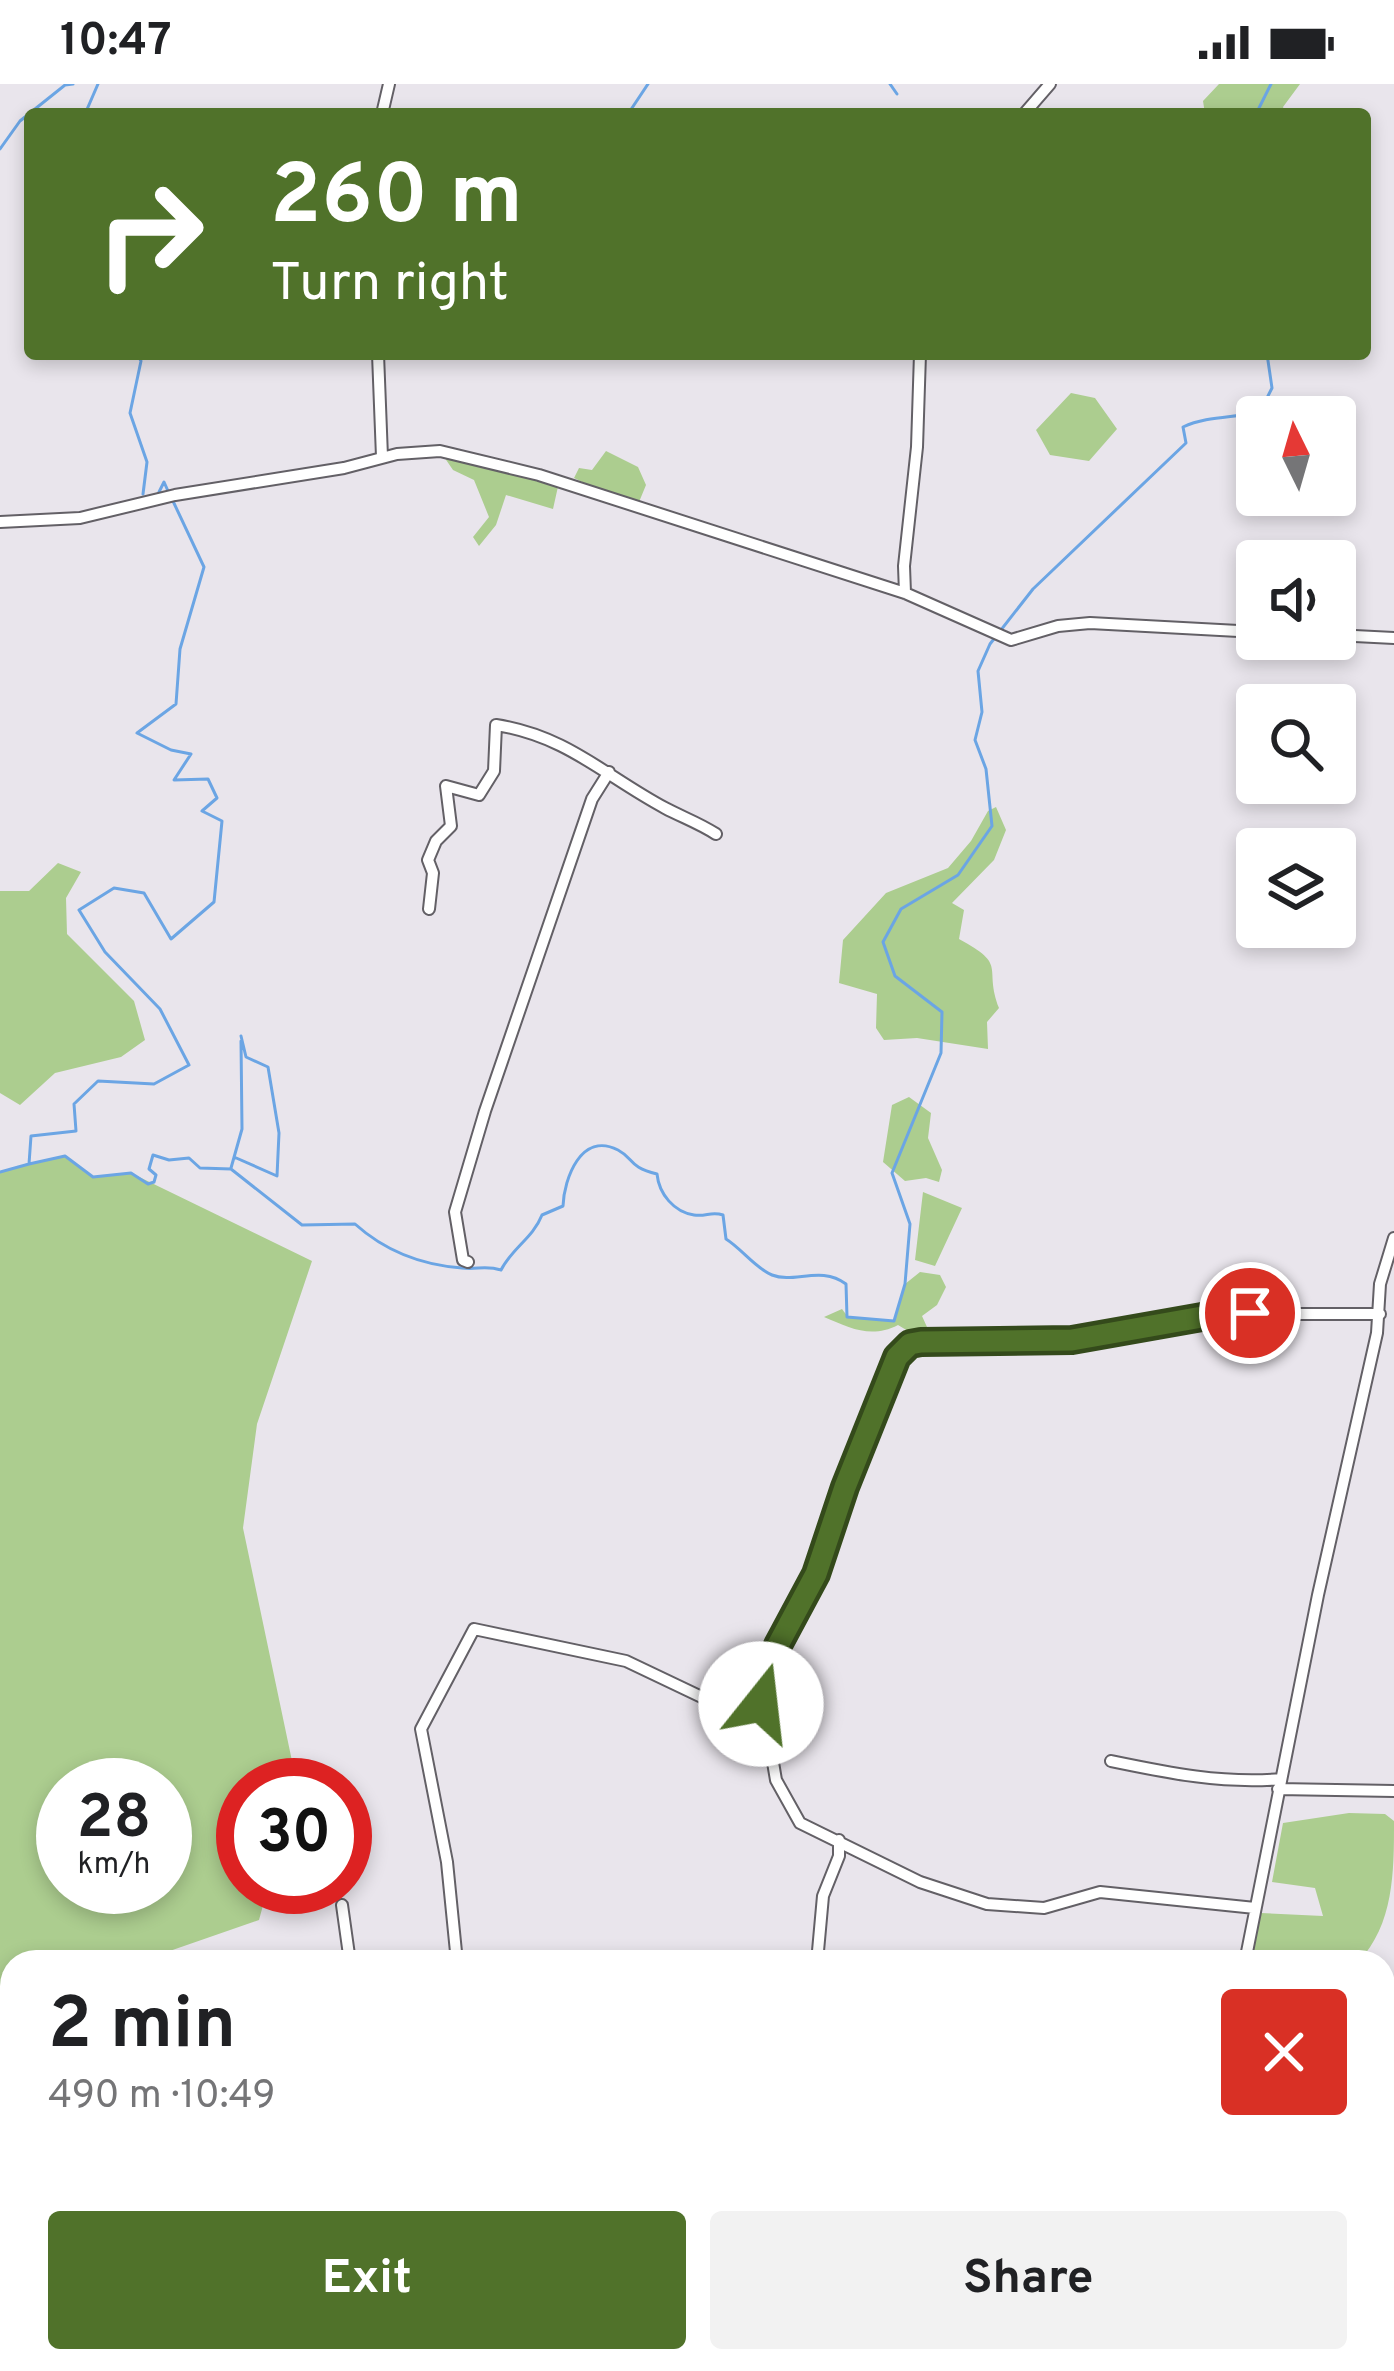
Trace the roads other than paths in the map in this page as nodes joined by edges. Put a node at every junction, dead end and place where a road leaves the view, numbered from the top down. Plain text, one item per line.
1 (1050, 84) edge
2 (1029, 108) edge
3 (378, 360) edge
4 (920, 360) edge
5 (382, 457) junction
6 (0, 522) edge
7 (905, 593) junction
8 (1236, 631) edge
9 (1356, 636) edge
10 (1394, 638) edge
11 (609, 772) junction
12 (716, 834) dead end
13 (429, 909) dead end
14 (1394, 1238) edge
15 (468, 1262) dead end
16 (1380, 1314) junction
17 (761, 1704) junction
18 (1111, 1761) dead end
19 (1280, 1784) junction
20 (1394, 1791) edge
21 (839, 1840) junction
22 (1256, 1907) junction
23 (343, 1914) edge
24 (348, 1950) edge
25 (456, 1950) edge
26 (818, 1950) edge
27 (1247, 1950) edge

1 - 2 street
3 - 5 street
4 - 7 street
5 - 6 street
5 - 7 street
7 - 8 street
9 - 10 street
11 - 12 street
11 - 13 street
11 - 15 street
14 - 16 street
16 - 17 street
16 - 19 street
17 - 21 street
17 - 25 street
18 - 19 street
19 - 20 street
19 - 22 street
21 - 22 street
21 - 26 street
22 - 27 street
23 - 24 street

